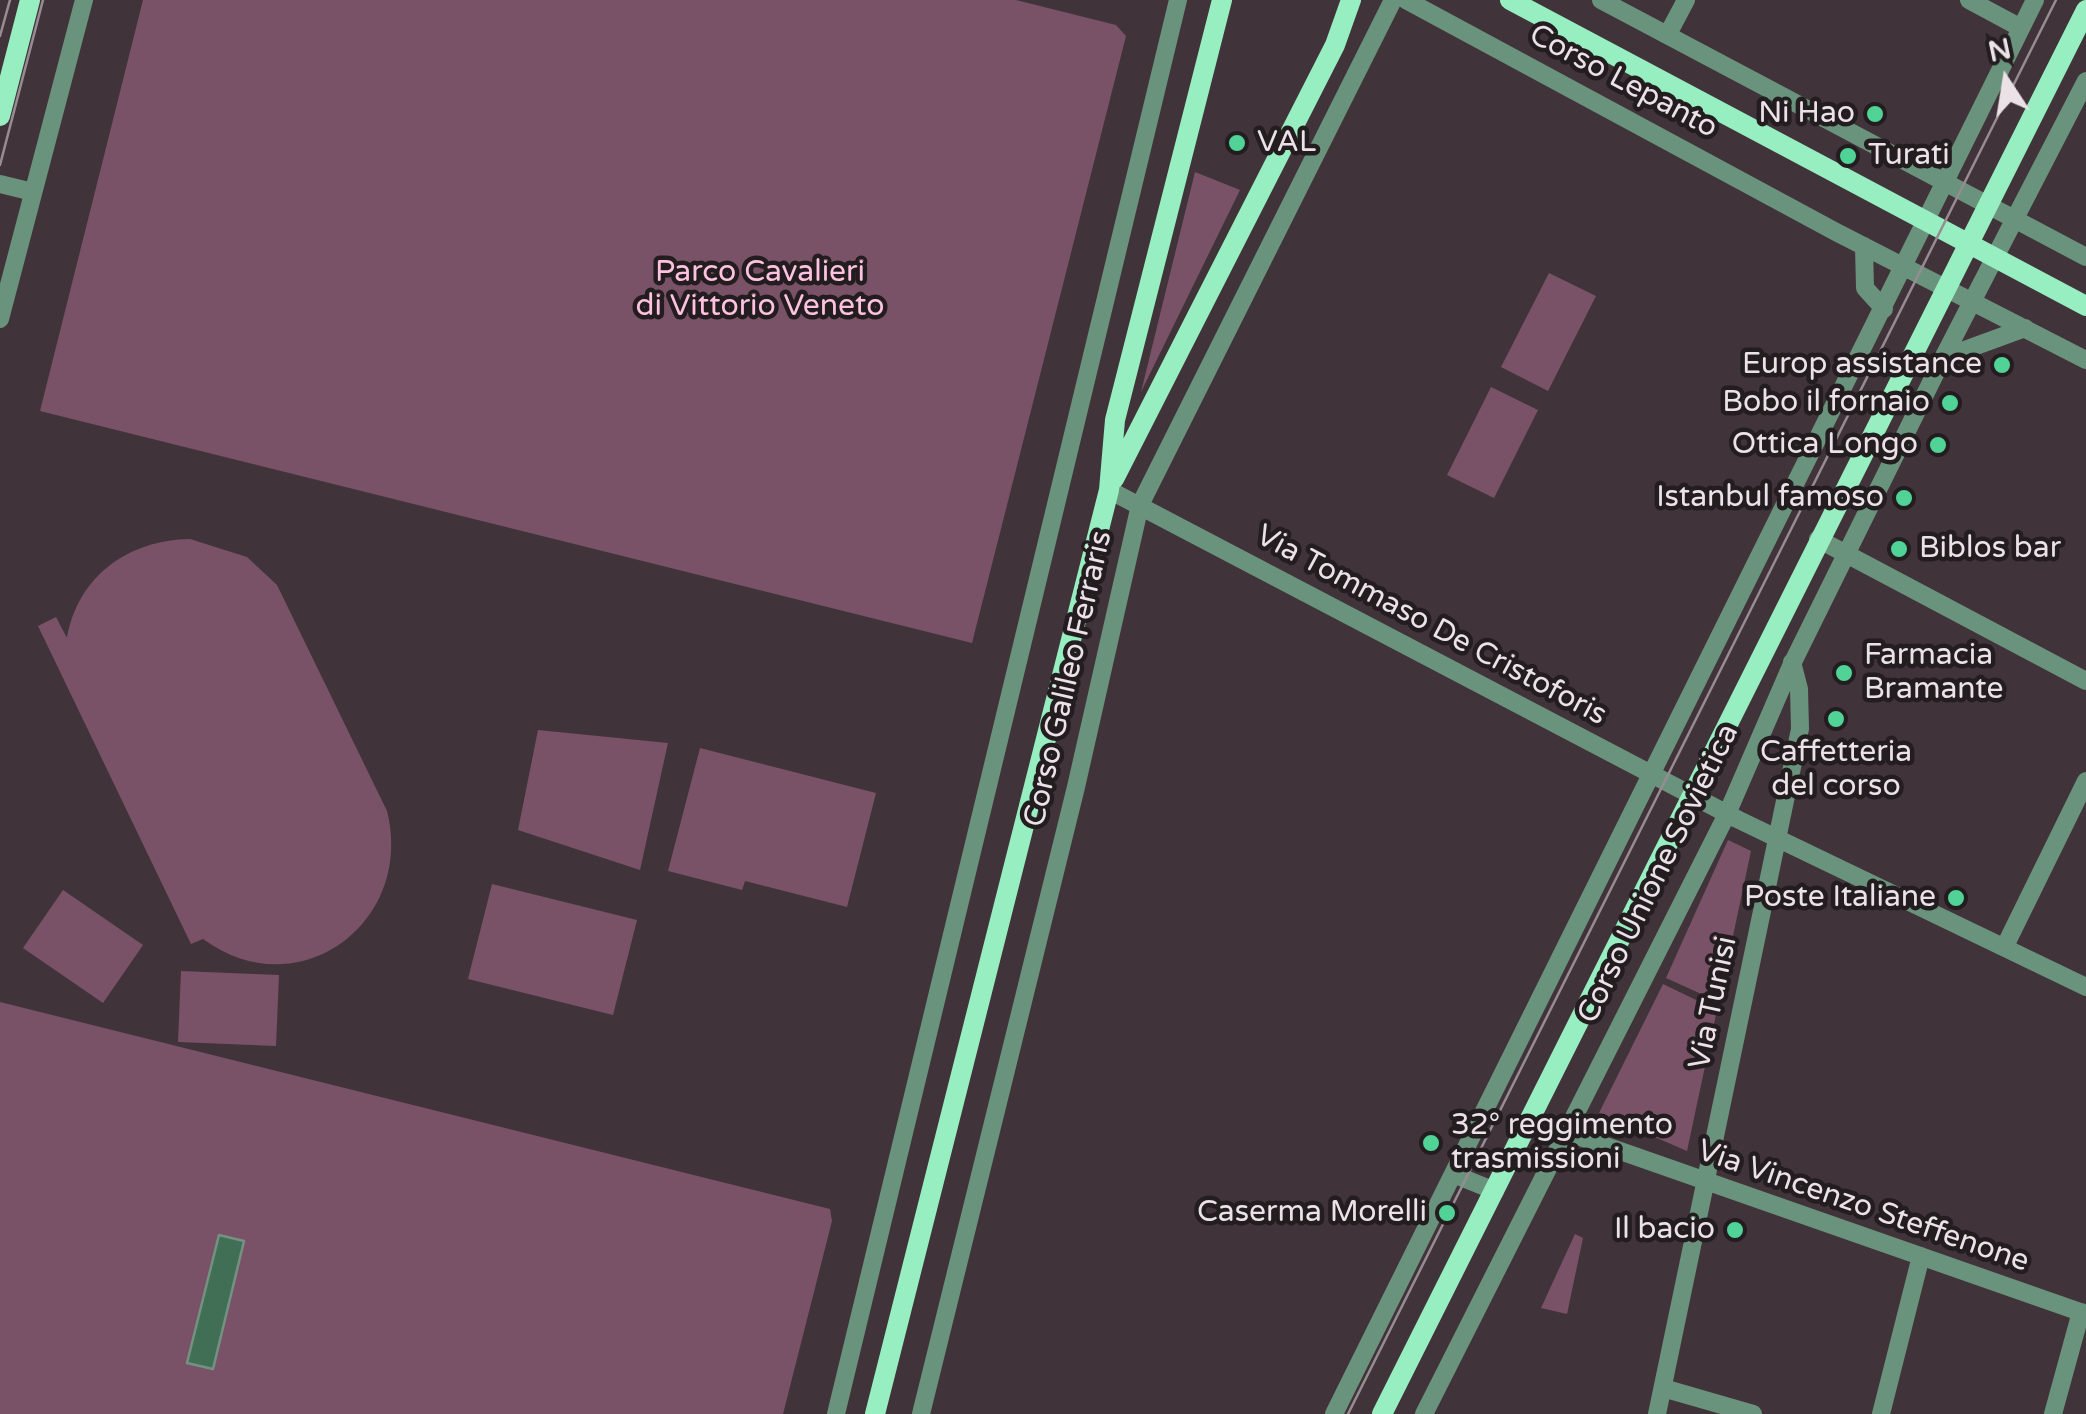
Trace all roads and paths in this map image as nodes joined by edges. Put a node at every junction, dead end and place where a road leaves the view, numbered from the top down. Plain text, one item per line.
1 (30, 0) edge
2 (84, 0) edge
3 (1178, 0) edge
4 (1222, 0) edge
5 (1351, 0) edge
6 (1392, 0) edge
7 (1406, 0) edge
8 (1510, 0) edge
9 (1601, 0) edge
10 (1686, 0) edge
11 (1969, 0) edge
12 (2035, 0) edge
13 (2086, 10) edge
14 (2022, 28) junction
15 (1668, 34) junction
16 (2086, 81) edge
17 (0, 116) edge
18 (1948, 182) junction
19 (0, 184) edge
20 (34, 192) junction
21 (1990, 207) junction
22 (2016, 220) junction
23 (1929, 221) junction
24 (1970, 244) junction
25 (1864, 246) junction
26 (1994, 257) junction
27 (2086, 257) edge
28 (1905, 266) junction
29 (1948, 288) junction
30 (1972, 300) junction
31 (2086, 306) edge
32 (1884, 309) junction
33 (0, 320) edge
34 (2025, 328) junction
35 (1943, 358) junction
36 (2086, 360) edge
37 (1108, 490) junction
38 (1140, 506) junction
39 (1818, 539) junction
40 (1846, 553) junction
41 (1792, 662) junction
42 (2086, 680) edge
43 (1653, 773) junction
44 (2086, 781) edge
45 (1693, 797) junction
46 (1727, 814) junction
47 (1777, 838) junction
48 (2005, 946) junction
49 (2086, 986) edge
50 (1566, 1132) junction
51 (1453, 1174) junction
52 (1704, 1180) junction
53 (1494, 1191) junction
54 (1921, 1256) junction
55 (2083, 1313) edge
56 (1663, 1388) junction
57 (836, 1414) edge
58 (875, 1414) edge
59 (921, 1414) edge
60 (1334, 1414) edge
61 (1382, 1414) edge
62 (1424, 1414) edge
63 (1657, 1414) edge
64 (1753, 1414) edge
65 (1881, 1414) edge
66 (2053, 1414) edge

1 - 17 main road
2 - 20 street
3 - 57 street, Corso Galileo Ferraris
4 - 37 main road, Corso Galileo Ferraris
5 - 37 main road, Corso Galileo Ferraris
6 - 38 street, Corso Galileo Ferraris
7 - 25 street, Corso Lepanto
8 - 23 main road, Corso Lepanto
9 - 15 street, Corso Lepanto
10 - 15 street
11 - 14 street
12 - 14 street, Corso Unione Sovietica
13 - 21 main road, Corso Unione Sovietica
14 - 18 street, Corso Unione Sovietica
15 - 18 street, Corso Lepanto
16 - 22 street, Corso Unione Sovietica
18 - 21 street, Corso Lepanto
18 - 23 street, Corso Unione Sovietica
19 - 20 street
20 - 33 street
21 - 22 street, Corso Lepanto
21 - 24 main road, Corso Unione Sovietica
22 - 26 street, Corso Unione Sovietica
22 - 27 street, Corso Lepanto
23 - 24 main road, Corso Lepanto
23 - 28 street, Corso Unione Sovietica
24 - 26 main road, Corso Lepanto
24 - 29 main road, Corso Unione Sovietica
25 - 28 street, Corso Lepanto
25 - 32 street
26 - 30 street, Corso Unione Sovietica
26 - 31 main road, Corso Lepanto
28 - 29 street, Corso Lepanto
28 - 32 street, Corso Unione Sovietica
29 - 30 street, Corso Lepanto
29 - 39 main road, Corso Unione Sovietica
30 - 34 street, Corso Lepanto
30 - 35 street, Corso Unione Sovietica
32 - 43 street, Corso Unione Sovietica
34 - 35 street
34 - 36 street, Corso Lepanto
35 - 40 street, Corso Unione Sovietica
37 - 38 street, Via Tommaso De Cristoforis
37 - 58 main road, Corso Galileo Ferraris
38 - 43 street, Via Tommaso De Cristoforis
38 - 59 street, Corso Galileo Ferraris
39 - 40 street
39 - 45 main road, Corso Unione Sovietica
40 - 41 street, Corso Unione Sovietica
40 - 42 street
41 - 46 street, Corso Unione Sovietica
41 - 47 street, Via Tunisi
43 - 45 street, Via Tommaso De Cristoforis
43 - 51 street, Corso Unione Sovietica
44 - 48 street
45 - 46 street, Via Tommaso De Cristoforis
45 - 53 main road, Corso Unione Sovietica
46 - 47 street, Via Tommaso De Cristoforis
46 - 50 street, Corso Unione Sovietica
47 - 48 street, Via Tommaso De Cristoforis
47 - 52 street, Via Tunisi
48 - 49 street, Via Tommaso De Cristoforis
50 - 52 street, Via Vincenzo Steffenone
50 - 62 street, Corso Unione Sovietica
51 - 53 street
51 - 60 street, Corso Unione Sovietica
52 - 54 street, Via Vincenzo Steffenone
52 - 56 street, Via Tunisi
53 - 61 main road, Corso Unione Sovietica
54 - 55 street, Via Vincenzo Steffenone
54 - 65 street
55 - 66 street
56 - 63 street, Via Tunisi
56 - 64 street

